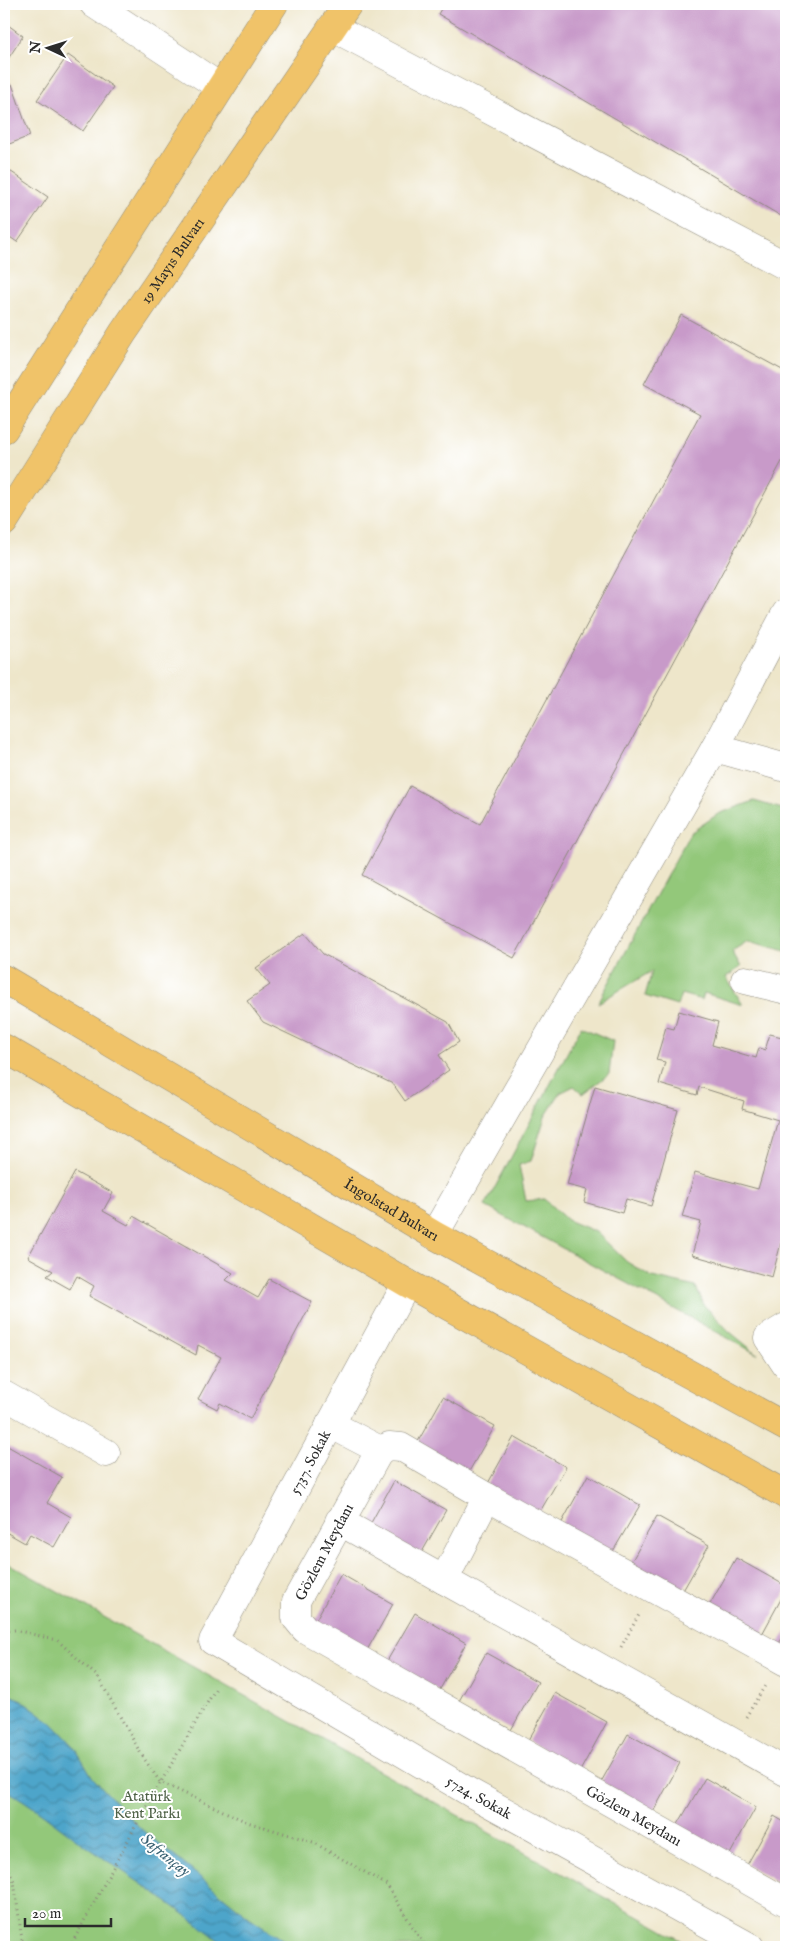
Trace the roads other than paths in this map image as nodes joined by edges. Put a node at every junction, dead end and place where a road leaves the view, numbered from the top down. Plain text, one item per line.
1 (94, 4) edge
2 (274, 4) edge
3 (348, 4) edge
4 (332, 27) junction
5 (220, 86) junction
6 (786, 266) edge
7 (4, 429) edge
8 (4, 522) edge
9 (786, 613) edge
10 (715, 748) junction
11 (786, 768) edge
12 (4, 979) edge
13 (745, 980) dead end
14 (786, 990) edge
15 (4, 1048) edge
16 (434, 1235) junction
17 (407, 1283) junction
18 (786, 1327) edge
19 (786, 1365) edge
20 (4, 1394) edge
21 (330, 1424) junction
22 (786, 1427) edge
23 (380, 1450) junction
24 (106, 1453) dead end
25 (786, 1495) edge
26 (487, 1497) junction
27 (339, 1521) junction
28 (444, 1580) junction
29 (213, 1641) joint
30 (783, 1660) edge
31 (786, 1772) edge
32 (786, 1902) edge
33 (750, 1947) edge

1 - 5 street
2 - 5 main road
3 - 4 main road, 19 Mayıs Bulvarı
4 - 6 street
4 - 8 main road, 19 Mayıs Bulvarı
5 - 7 main road
9 - 10 street
10 - 11 street
10 - 16 street
12 - 16 main road, İngolstad Bulvarı
13 - 14 street
15 - 17 main road
16 - 22 main road, İngolstad Bulvarı
17 - 21 street, 5737. Sokak
17 - 25 main road
18 - 19 street
20 - 24 street
21 - 23 street
21 - 29 street, 5737. Sokak
23 - 26 street
23 - 27 street, Gözlem Meydanı
26 - 28 street
26 - 30 street
27 - 28 street
27 - 32 street, Gözlem Meydanı
28 - 31 street
29 - 33 street, 5724. Sokak

